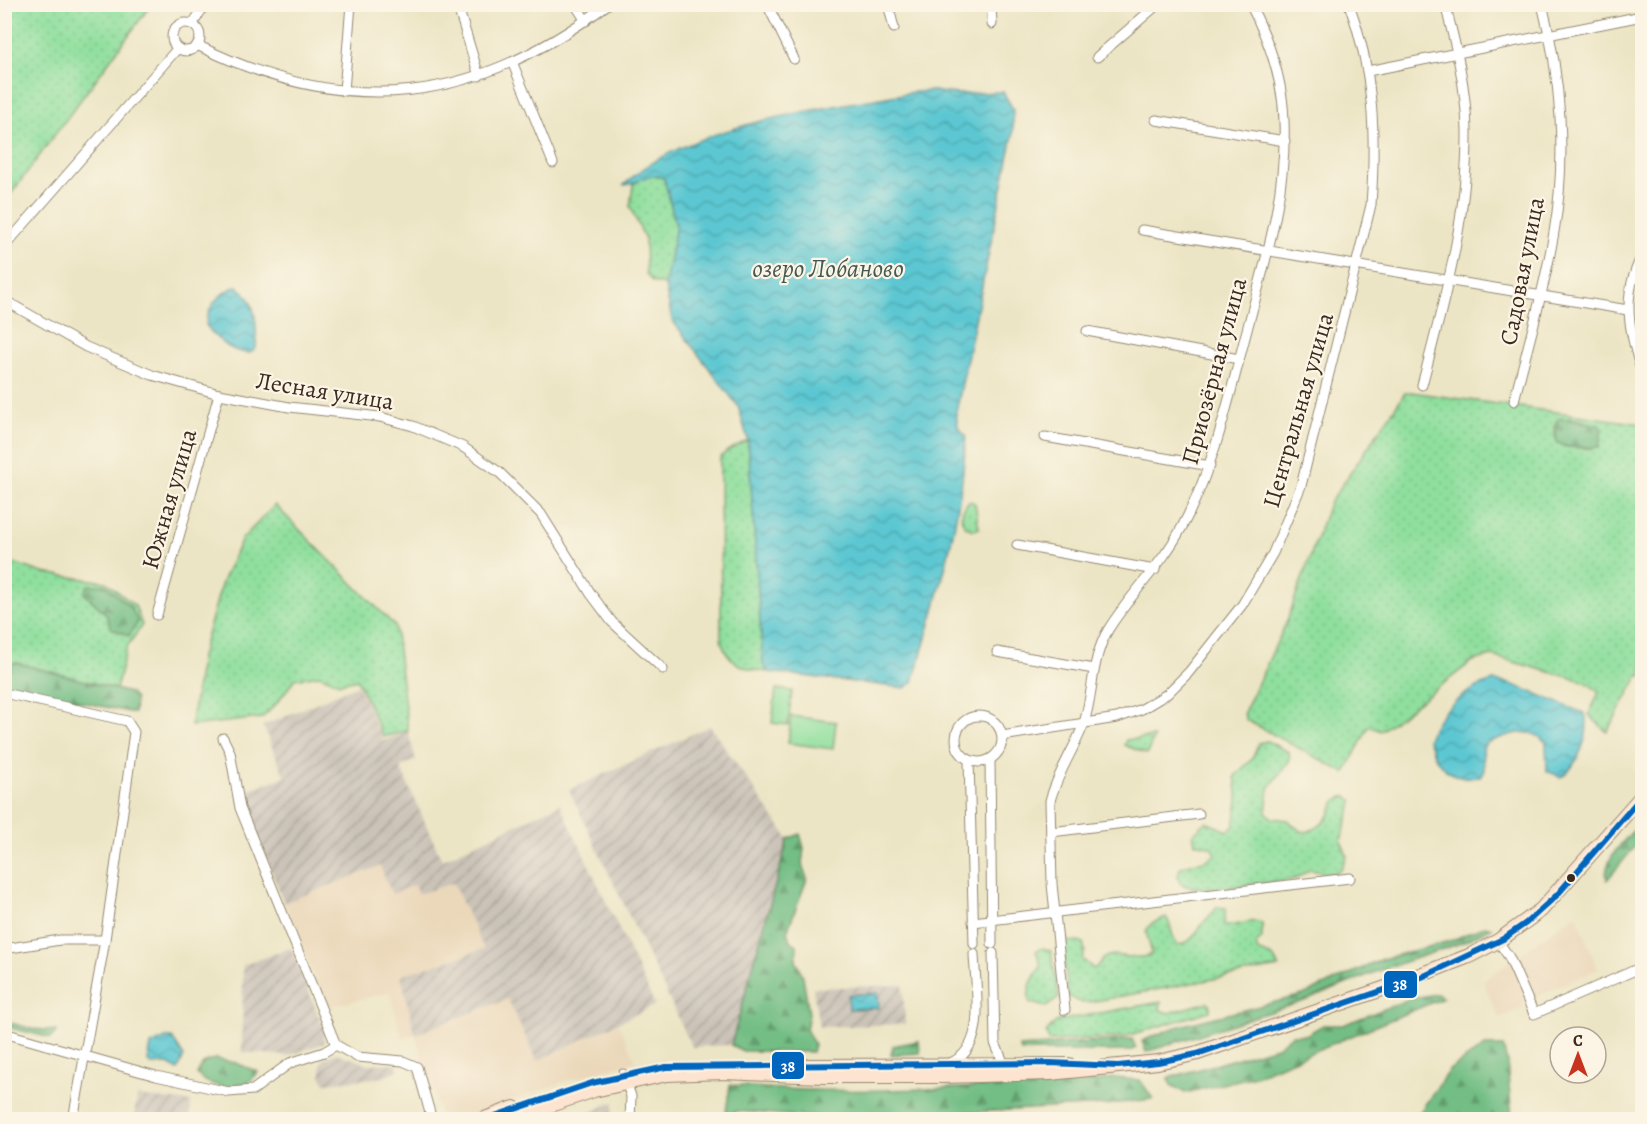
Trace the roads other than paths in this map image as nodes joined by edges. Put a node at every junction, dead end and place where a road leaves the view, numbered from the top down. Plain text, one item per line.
1 (205, 4) edge
2 (351, 4) edge
3 (457, 4) edge
4 (575, 4) edge
5 (608, 4) edge
6 (767, 4) edge
7 (888, 4) edge
8 (991, 4) edge
9 (1158, 4) edge
10 (1250, 4) edge
11 (1349, 4) edge
12 (1445, 4) edge
13 (1542, 4) edge
14 (1639, 4) edge
15 (1642, 18) edge
16 (586, 21) junction
17 (193, 24) junction
18 (992, 24) dead end
19 (894, 28) dead end
20 (1550, 34) junction
21 (198, 45) junction
22 (177, 49) junction
23 (1458, 53) junction
24 (1097, 57) dead end
25 (794, 59) dead end
26 (513, 64) junction
27 (1368, 71) junction
28 (479, 76) junction
29 (344, 91) junction
30 (1156, 120) dead end
31 (1285, 141) junction
32 (553, 163) dead end
33 (1142, 230) dead end
34 (4, 247) edge
35 (1268, 251) junction
36 (1642, 256) edge
37 (1357, 266) junction
38 (1449, 280) junction
39 (1540, 295) junction
40 (4, 300) edge
41 (1628, 310) junction
42 (1087, 331) dead end
43 (1239, 359) junction
44 (1642, 374) edge
45 (1422, 385) dead end
46 (219, 394) junction
47 (1514, 401) dead end
48 (1045, 437) dead end
49 (1210, 466) junction
50 (1017, 545) dead end
51 (1155, 570) junction
52 (157, 615) dead end
53 (997, 652) dead end
54 (663, 669) dead end
55 (1094, 669) junction
56 (4, 693) edge
57 (1083, 724) junction
58 (1002, 736) junction
59 (223, 738) dead end
60 (969, 760) junction
61 (990, 760) junction
62 (1642, 796) edge
63 (1199, 814) dead end
64 (1051, 832) junction
65 (1350, 878) dead end
66 (1054, 914) junction
67 (973, 921) junction
68 (992, 921) junction
69 (105, 940) junction
70 (1498, 941) junction
71 (4, 949) edge
72 (1642, 967) edge
73 (1065, 1010) dead end
74 (4, 1033) edge
75 (336, 1044) junction
76 (85, 1057) junction
77 (942, 1066) junction
78 (1006, 1070) junction
79 (625, 1078) junction
80 (73, 1119) edge
81 (432, 1119) edge
82 (482, 1119) edge
83 (506, 1119) edge
84 (630, 1119) edge

1 - 17 street
2 - 29 street
3 - 28 street
4 - 16 street
5 - 16 street
6 - 25 street
7 - 19 street
8 - 18 street
9 - 24 street
10 - 31 street, Приозёрная улица
11 - 27 street, Центральная улица
12 - 23 street
13 - 20 street, Садовая улица
14 - 15 street
15 - 20 street
16 - 26 street
17 - 21 street
17 - 22 street
20 - 23 street
20 - 39 street, Садовая улица
21 - 22 street
21 - 29 street
22 - 34 street
23 - 27 street
23 - 38 street
26 - 28 street
26 - 32 street
27 - 37 street, Центральная улица
28 - 29 street
30 - 31 street
31 - 35 street, Приозёрная улица
33 - 35 street
35 - 37 street
35 - 43 street, Приозёрная улица
36 - 41 street
37 - 38 street
37 - 57 street, Центральная улица
38 - 39 street
38 - 45 street
39 - 41 street
39 - 47 street, Садовая улица
40 - 46 street, Лесная улица
41 - 44 street
42 - 43 street
43 - 49 street, Приозёрная улица
46 - 52 street, Южная улица
46 - 54 street, Лесная улица
48 - 49 street
49 - 51 street, Приозёрная улица
50 - 51 street
51 - 55 street, Приозёрная улица
53 - 55 street
55 - 57 street, Приозёрная улица
56 - 69 street
57 - 58 street, Центральная улица
57 - 64 street, Приозёрная улица
58 - 60 street
58 - 61 street
59 - 75 street
60 - 61 street
60 - 67 street
61 - 68 street
62 - 70 main road
63 - 64 street
64 - 66 street, Приозёрная улица
65 - 66 street
66 - 68 street
66 - 73 street, Приозёрная улица
67 - 68 street
67 - 77 street
68 - 78 street
69 - 71 street
69 - 76 street
70 - 72 street
70 - 78 main road
74 - 76 street
75 - 76 street
75 - 81 street
76 - 80 street
77 - 78 main road
77 - 79 main road
78 - 79 main road
79 - 82 main road
79 - 83 main road
79 - 84 street

